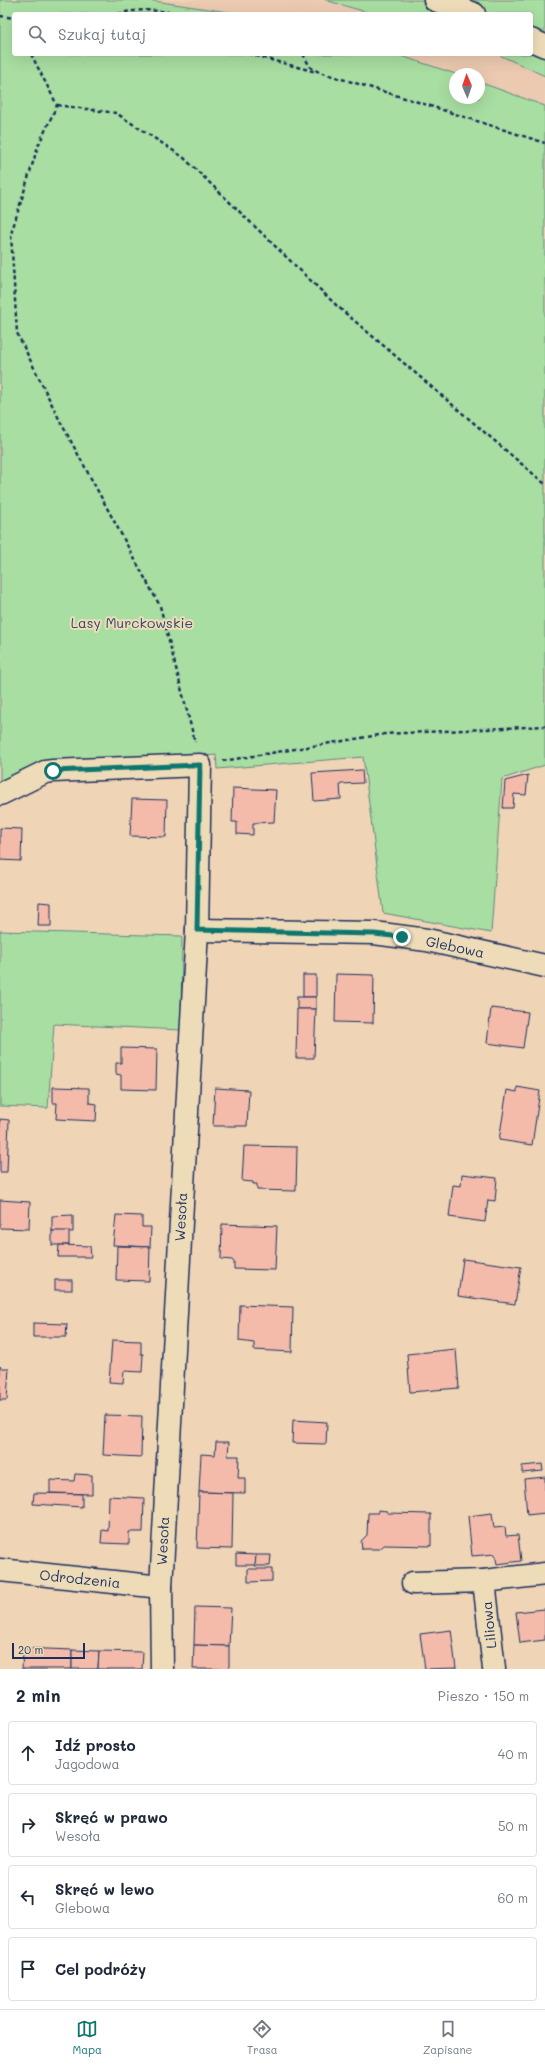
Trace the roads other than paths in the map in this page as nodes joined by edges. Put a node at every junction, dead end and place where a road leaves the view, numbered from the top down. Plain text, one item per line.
1 (435, 0) edge
2 (468, 12) edge
3 (533, 41) edge
4 (545, 46) edge
5 (0, 794) edge
6 (197, 930) junction
7 (545, 966) edge
8 (0, 1570) edge
9 (545, 1574) edge
10 (484, 1581) junction
11 (413, 1583) dead end
12 (161, 1587) junction
13 (162, 1669) edge
14 (494, 1669) edge

1 - 2 street
3 - 4 street
5 - 6 street, Wesoła
6 - 7 street, Glebowa
6 - 12 street, Wesoła
8 - 12 street, Odrodzenia
9 - 10 street, Liliowa
10 - 11 street, Liliowa
10 - 14 street, Liliowa
12 - 13 street, Wesoła

